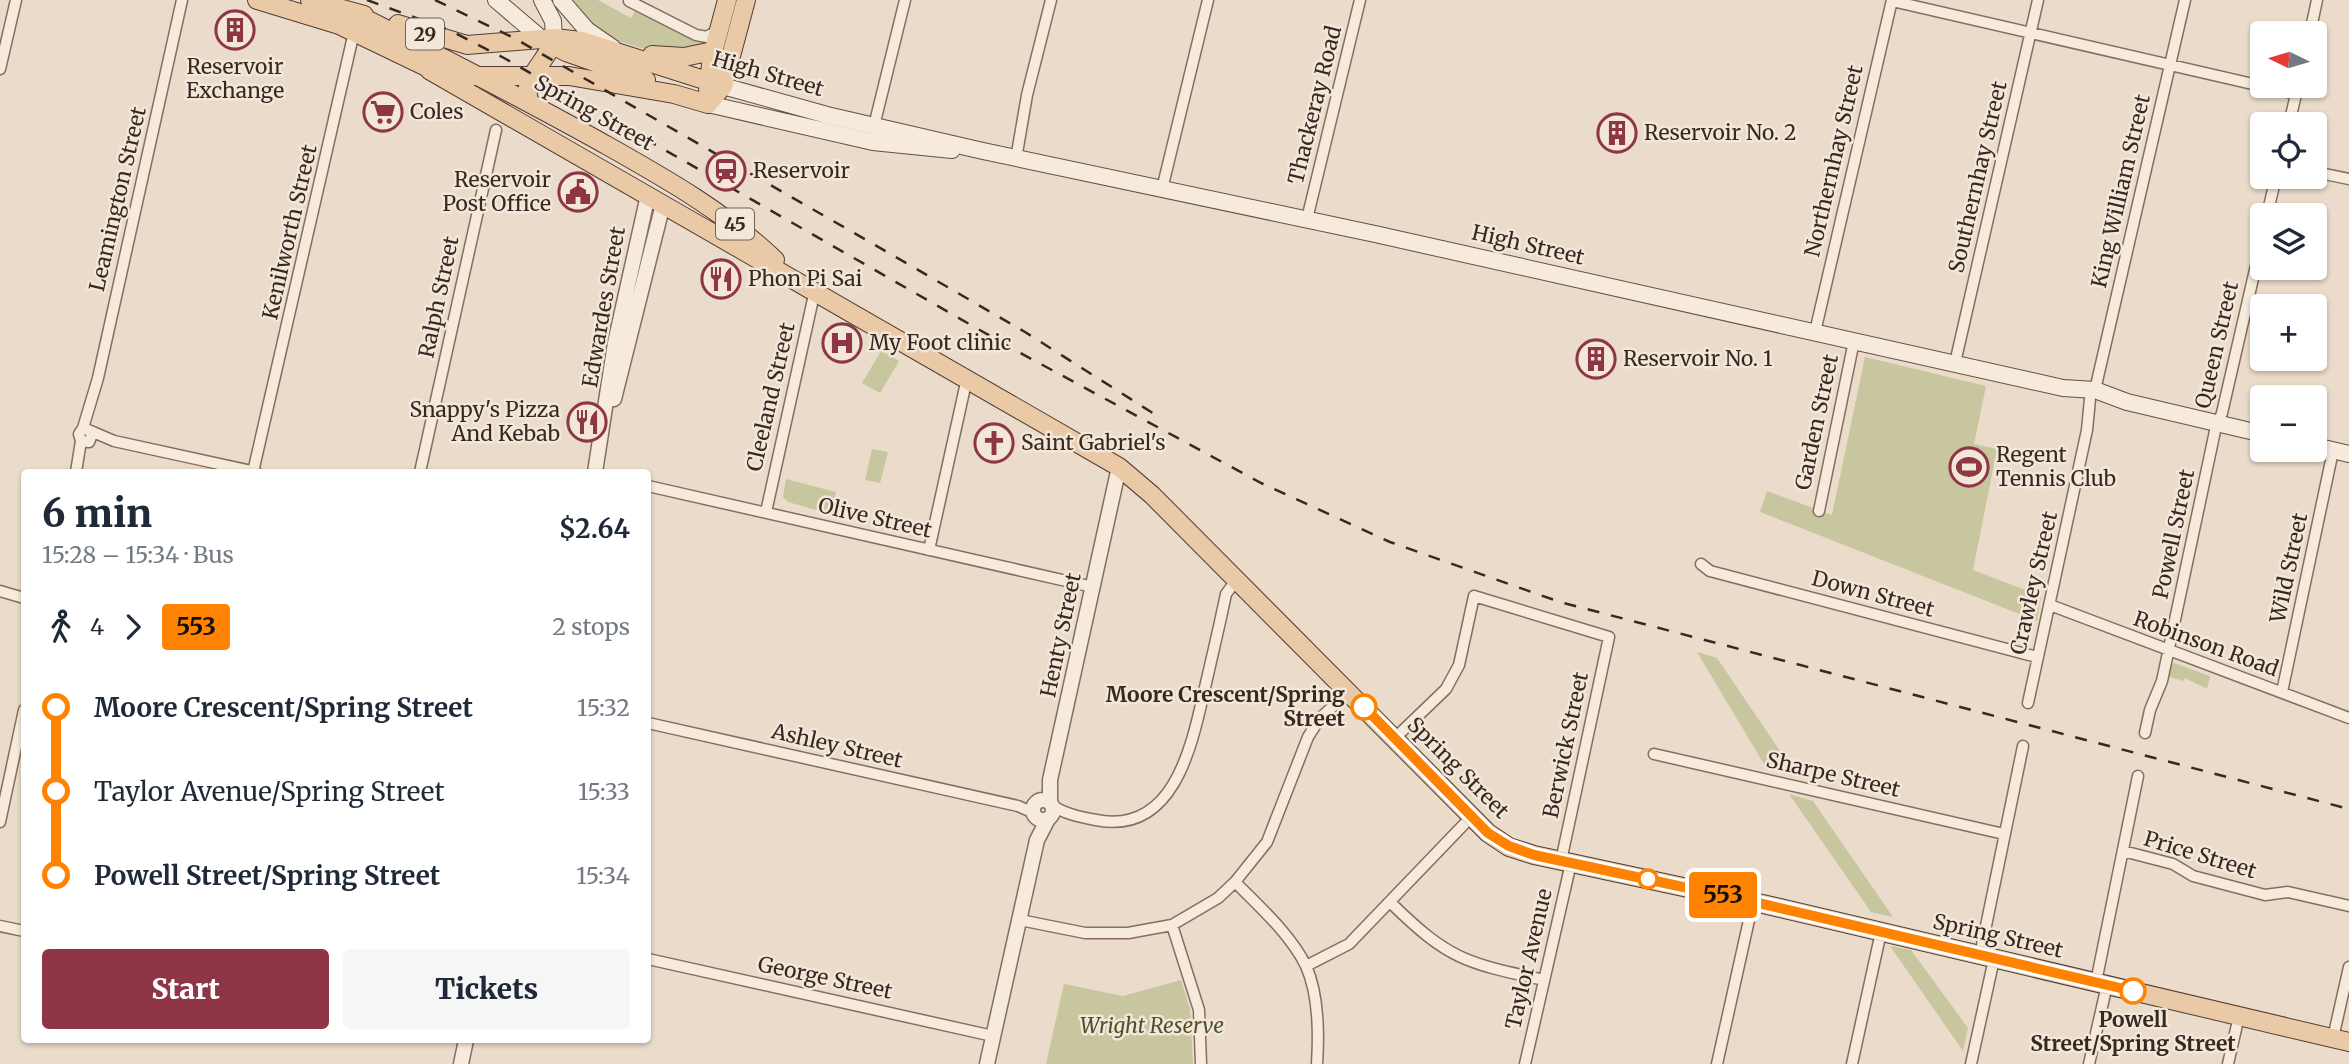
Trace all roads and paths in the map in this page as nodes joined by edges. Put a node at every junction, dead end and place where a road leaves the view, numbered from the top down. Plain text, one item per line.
1 (16, 0) edge
2 (182, 0) edge
3 (257, 0) edge
4 (310, 0) edge
5 (486, 0) edge
6 (542, 0) edge
7 (561, 0) edge
8 (629, 0) edge
9 (727, 0) edge
10 (746, 0) edge
11 (905, 0) edge
12 (1051, 0) edge
13 (1208, 0) edge
14 (1360, 0) edge
15 (1892, 0) edge
16 (2038, 0) edge
17 (2185, 0) edge
18 (2317, 0) edge
19 (504, 7) edge
20 (354, 13) junction
21 (2313, 21) edge
22 (720, 28) junction
23 (354, 32) junction
24 (2030, 33) junction
25 (550, 41) junction
26 (499, 43) junction
27 (713, 51) junction
28 (622, 52) junction
29 (2170, 64) junction
30 (0, 69) edge
31 (429, 70) junction
32 (533, 75) junction
33 (475, 77) junction
34 (2250, 80) edge
35 (716, 83) junction
36 (674, 94) junction
37 (491, 104) junction
38 (531, 104) junction
39 (707, 104) junction
40 (549, 113) junction
41 (874, 126) junction
42 (496, 130) dead end
43 (910, 141) junction
44 (1013, 158) junction
45 (2327, 174) edge
46 (662, 176) junction
47 (2349, 179) edge
48 (622, 181) junction
49 (1162, 189) junction
50 (655, 200) junction
51 (1307, 219) junction
52 (751, 245) junction
53 (2252, 280) edge
54 (815, 290) junction
55 (1815, 332) junction
56 (1854, 341) junction
57 (1955, 363) junction
58 (967, 378) junction
59 (2094, 396) junction
60 (2218, 424) junction
61 (2250, 431) edge
62 (87, 436) junction
63 (2341, 453) edge
64 (77, 469) edge
65 (242, 469) edge
66 (257, 469) edge
67 (421, 469) edge
68 (595, 469) edge
69 (1124, 471) junction
70 (651, 487) edge
71 (1819, 511) dead end
72 (765, 512) junction
73 (929, 550) junction
74 (1701, 564) dead end
75 (1237, 579) junction
76 (1093, 587) junction
77 (1, 591) edge
78 (21, 595) edge
79 (2050, 606) junction
80 (2168, 651) junction
81 (2037, 657) junction
82 (1349, 692) junction
83 (2282, 692) junction
84 (2028, 704) dead end
85 (2349, 718) edge
86 (651, 724) edge
87 (2145, 733) dead end
88 (1395, 738) junction
89 (2023, 746) dead end
90 (21, 748) edge
91 (1654, 754) dead end
92 (2137, 776) dead end
93 (1043, 809) junction
94 (1472, 816) junction
95 (0, 822) edge
96 (2004, 834) junction
97 (2123, 851) junction
98 (1566, 862) junction
99 (1235, 882) junction
100 (1753, 902) junction
101 (1391, 903) junction
102 (2349, 906) edge
103 (1020, 920) junction
104 (1172, 925) junction
105 (0, 926) edge
106 (21, 930) edge
107 (1881, 932) junction
108 (1987, 957) junction
109 (651, 960) edge
110 (1306, 966) junction
111 (2349, 967) edge
112 (1544, 980) junction
113 (2101, 984) junction
114 (2239, 1016) junction
115 (993, 1036) junction
116 (2341, 1040) edge
117 (465, 1043) edge
118 (461, 1064) edge
119 (987, 1064) edge
120 (1201, 1064) edge
121 (1317, 1064) edge
122 (1525, 1064) edge
123 (1717, 1064) edge
124 (1852, 1064) edge
125 (1971, 1064) edge
126 (2090, 1064) edge
127 (2228, 1064) edge

1 - 30 street
2 - 62 street, Leamington Street
3 - 23 main road, High Street / 29
4 - 20 main road, High Street / 29
5 - 19 street
6 - 25 main road
7 - 28 main road
8 - 22 street
9 - 22 main road
10 - 35 main road
11 - 41 street
12 - 44 street
13 - 49 street
14 - 51 street, Thackeray Road
15 - 24 street
15 - 55 street, Northernhay Street
16 - 24 street, Southernhay Street
17 - 29 street, King William Street
18 - 21 street
19 - 25 main road
19 - 26 main road
20 - 26 main road, High Street / 29
20 - 33 main road, Spring Street / 45
22 - 27 main road
23 - 31 main road, High Street / 29
23 - 66 street, Kenilworth Street
24 - 29 street
24 - 57 street, Southernhay Street
25 - 26 main road, High Street / 29
25 - 28 main road, High Street / 29
25 - 32 main road
25 - 36 main road, High Street
26 - 33 main road
27 - 28 main road
27 - 35 main road
28 - 35 main road, High Street / 29
29 - 34 street
29 - 59 street, King William Street
31 - 33 main road, High Street / 29
31 - 37 main road, Spring Street / 45
32 - 33 main road, High Street / 29
32 - 36 main road, High Street / 29
32 - 38 main road
33 - 37 main road
33 - 38 main road, Spring Street / 45
35 - 39 main road
35 - 41 main road, High Street / 29
36 - 39 main road, High Street / 29
37 - 48 main road, Spring Street / 45
38 - 40 main road, Spring Street / 45
39 - 43 main road, High Street / 29
40 - 46 main road, Spring Street / 45
40 - 48 main road
41 - 43 main road, High Street / 29
42 - 67 street, Ralph Street
43 - 44 main road, High Street / 29
44 - 49 main road, High Street / 29
45 - 47 street
46 - 50 main road
46 - 52 main road, Spring Street / 45
48 - 50 main road, Spring Street / 45
49 - 51 main road, High Street / 29
50 - 52 main road, Spring Street / 45
50 - 68 street, Edwardes Street
51 - 55 main road, High Street / 29
52 - 54 main road, Spring Street / 45
53 - 60 street, Queen Street
54 - 58 main road, Spring Street / 45
54 - 72 street, Cleeland Street
55 - 56 main road, High Street / 29
56 - 57 main road, High Street / 29
56 - 71 street, Garden Street
57 - 59 main road, High Street / 29
58 - 69 main road, Spring Street / 45
58 - 73 street
59 - 60 main road, High Street / 29
59 - 79 street, Crawley Street
60 - 61 main road, High Street / 29
60 - 80 street, Powell Street
62 - 64 street, Leamington Street
62 - 65 street
63 - 83 street, Wild Street
69 - 75 main road, Spring Street / 45
69 - 76 street, Henty Street
70 - 72 street, Olive Street
72 - 73 street, Olive Street
73 - 76 street, Olive Street
74 - 81 street, Down Street
75 - 82 main road, Spring Street / 45
75 - 93 street, Ashley Street
76 - 93 street, Henty Street
77 - 78 street
79 - 80 street, Robinson Road
79 - 81 street, Crawley Street
80 - 83 street, Robinson Road
80 - 87 street, Powell Street
81 - 84 street, Crawley Street
82 - 88 main road, Spring Street / 45
82 - 99 street
83 - 85 street, Robinson Road
86 - 93 street, Ashley Street
88 - 94 main road, Spring Street / 45
88 - 98 street, Berwick Street
89 - 96 street
90 - 95 street
91 - 96 street, Sharpe Street
92 - 97 street
93 - 103 street
94 - 98 main road, Spring Street / 45
94 - 101 street
96 - 108 street
97 - 102 street, Price Street
97 - 113 street
98 - 100 main road, Spring Street / 45
98 - 112 street, Taylor Avenue
99 - 104 street
99 - 110 street
100 - 107 main road, Spring Street / 45
100 - 123 street
101 - 110 street
101 - 112 street
103 - 104 street
103 - 115 street
104 - 120 street
105 - 106 street
107 - 108 main road, Spring Street / 45
107 - 124 street
108 - 113 main road, Spring Street / 45
108 - 125 street
109 - 115 street, George Street
110 - 121 street
111 - 116 street
112 - 122 street, Taylor Avenue
113 - 114 main road, Spring Street / 45
113 - 126 street
114 - 116 main road, Spring Street / 45
114 - 127 street
115 - 119 street
117 - 118 street

